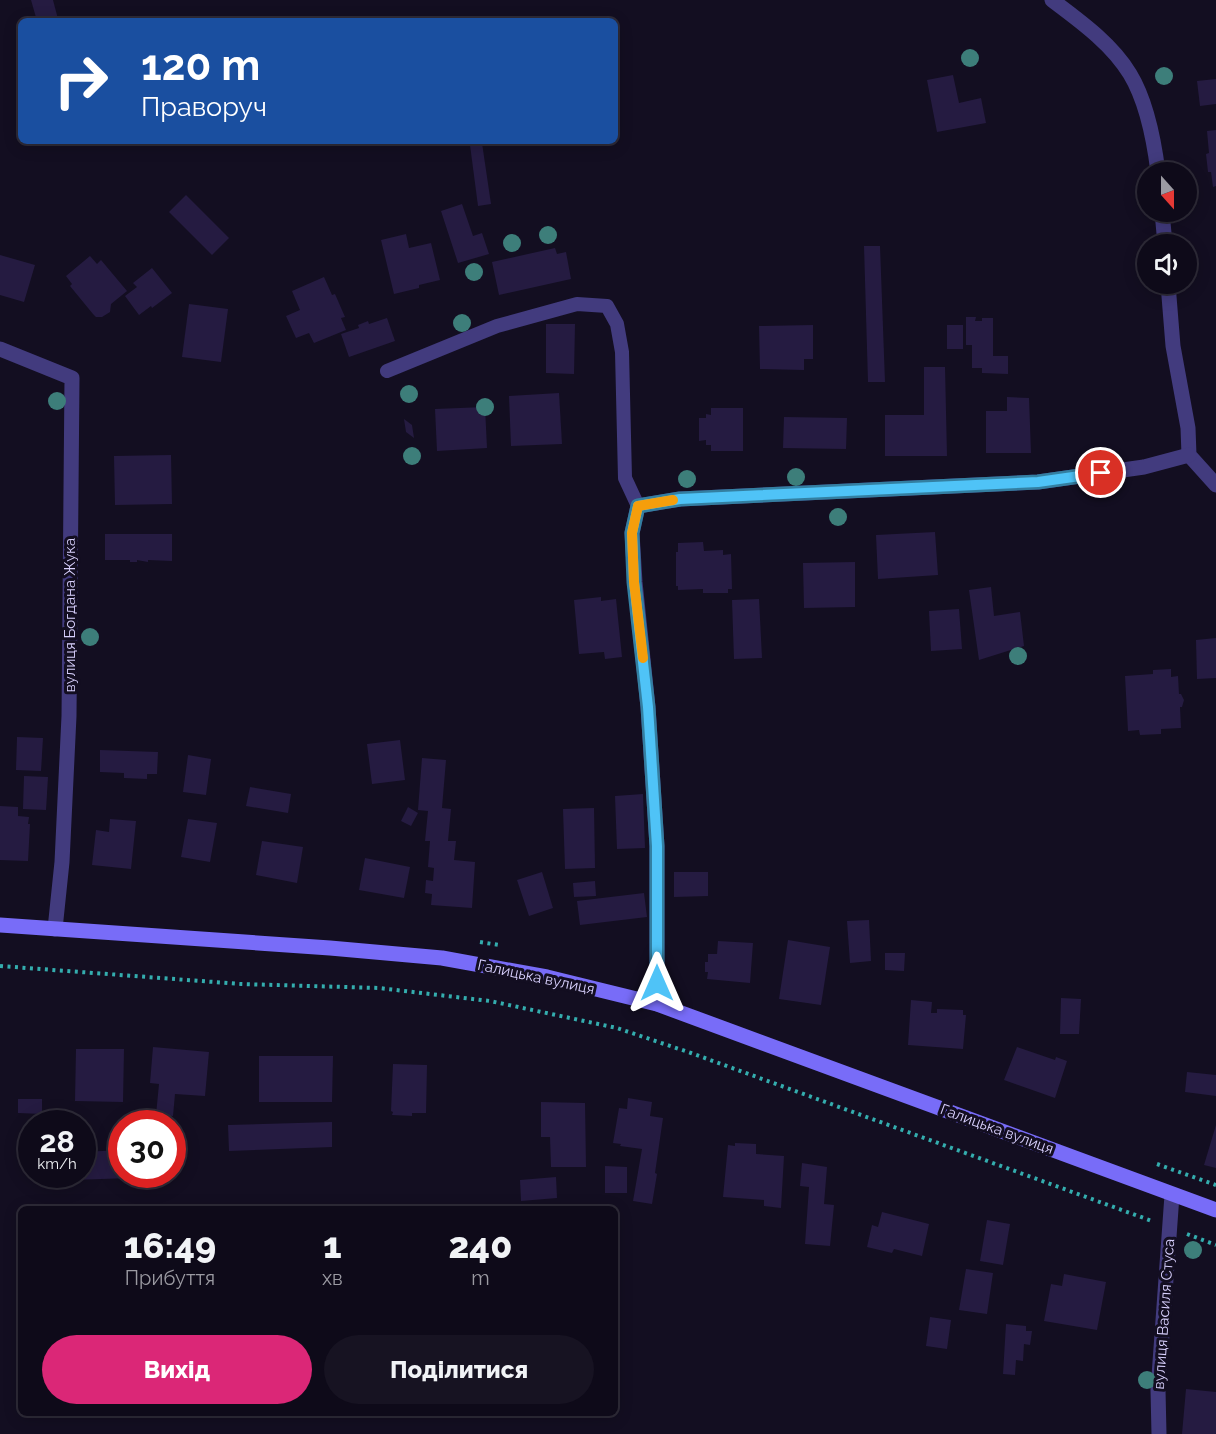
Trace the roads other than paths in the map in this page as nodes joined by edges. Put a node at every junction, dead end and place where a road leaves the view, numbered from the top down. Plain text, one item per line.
1 (1052, 0) edge
2 (1156, 162) edge
3 (1169, 294) edge
4 (0, 349) edge
5 (387, 371) dead end
6 (1189, 455) junction
7 (1216, 485) edge
8 (638, 506) junction
9 (0, 925) edge
10 (55, 928) junction
11 (657, 1004) junction
12 (1172, 1195) junction
13 (1216, 1210) edge
14 (1158, 1434) edge

1 - 2 street
3 - 6 street
4 - 10 street, вулиця Богдана Жука
5 - 8 lane
6 - 7 street
6 - 8 street
8 - 11 street
9 - 10 street, Галицька вулиця
10 - 11 street, Галицька вулиця
11 - 12 street, Галицька вулиця
12 - 13 street, Галицька вулиця
12 - 14 street, вулиця Василя Стуса

